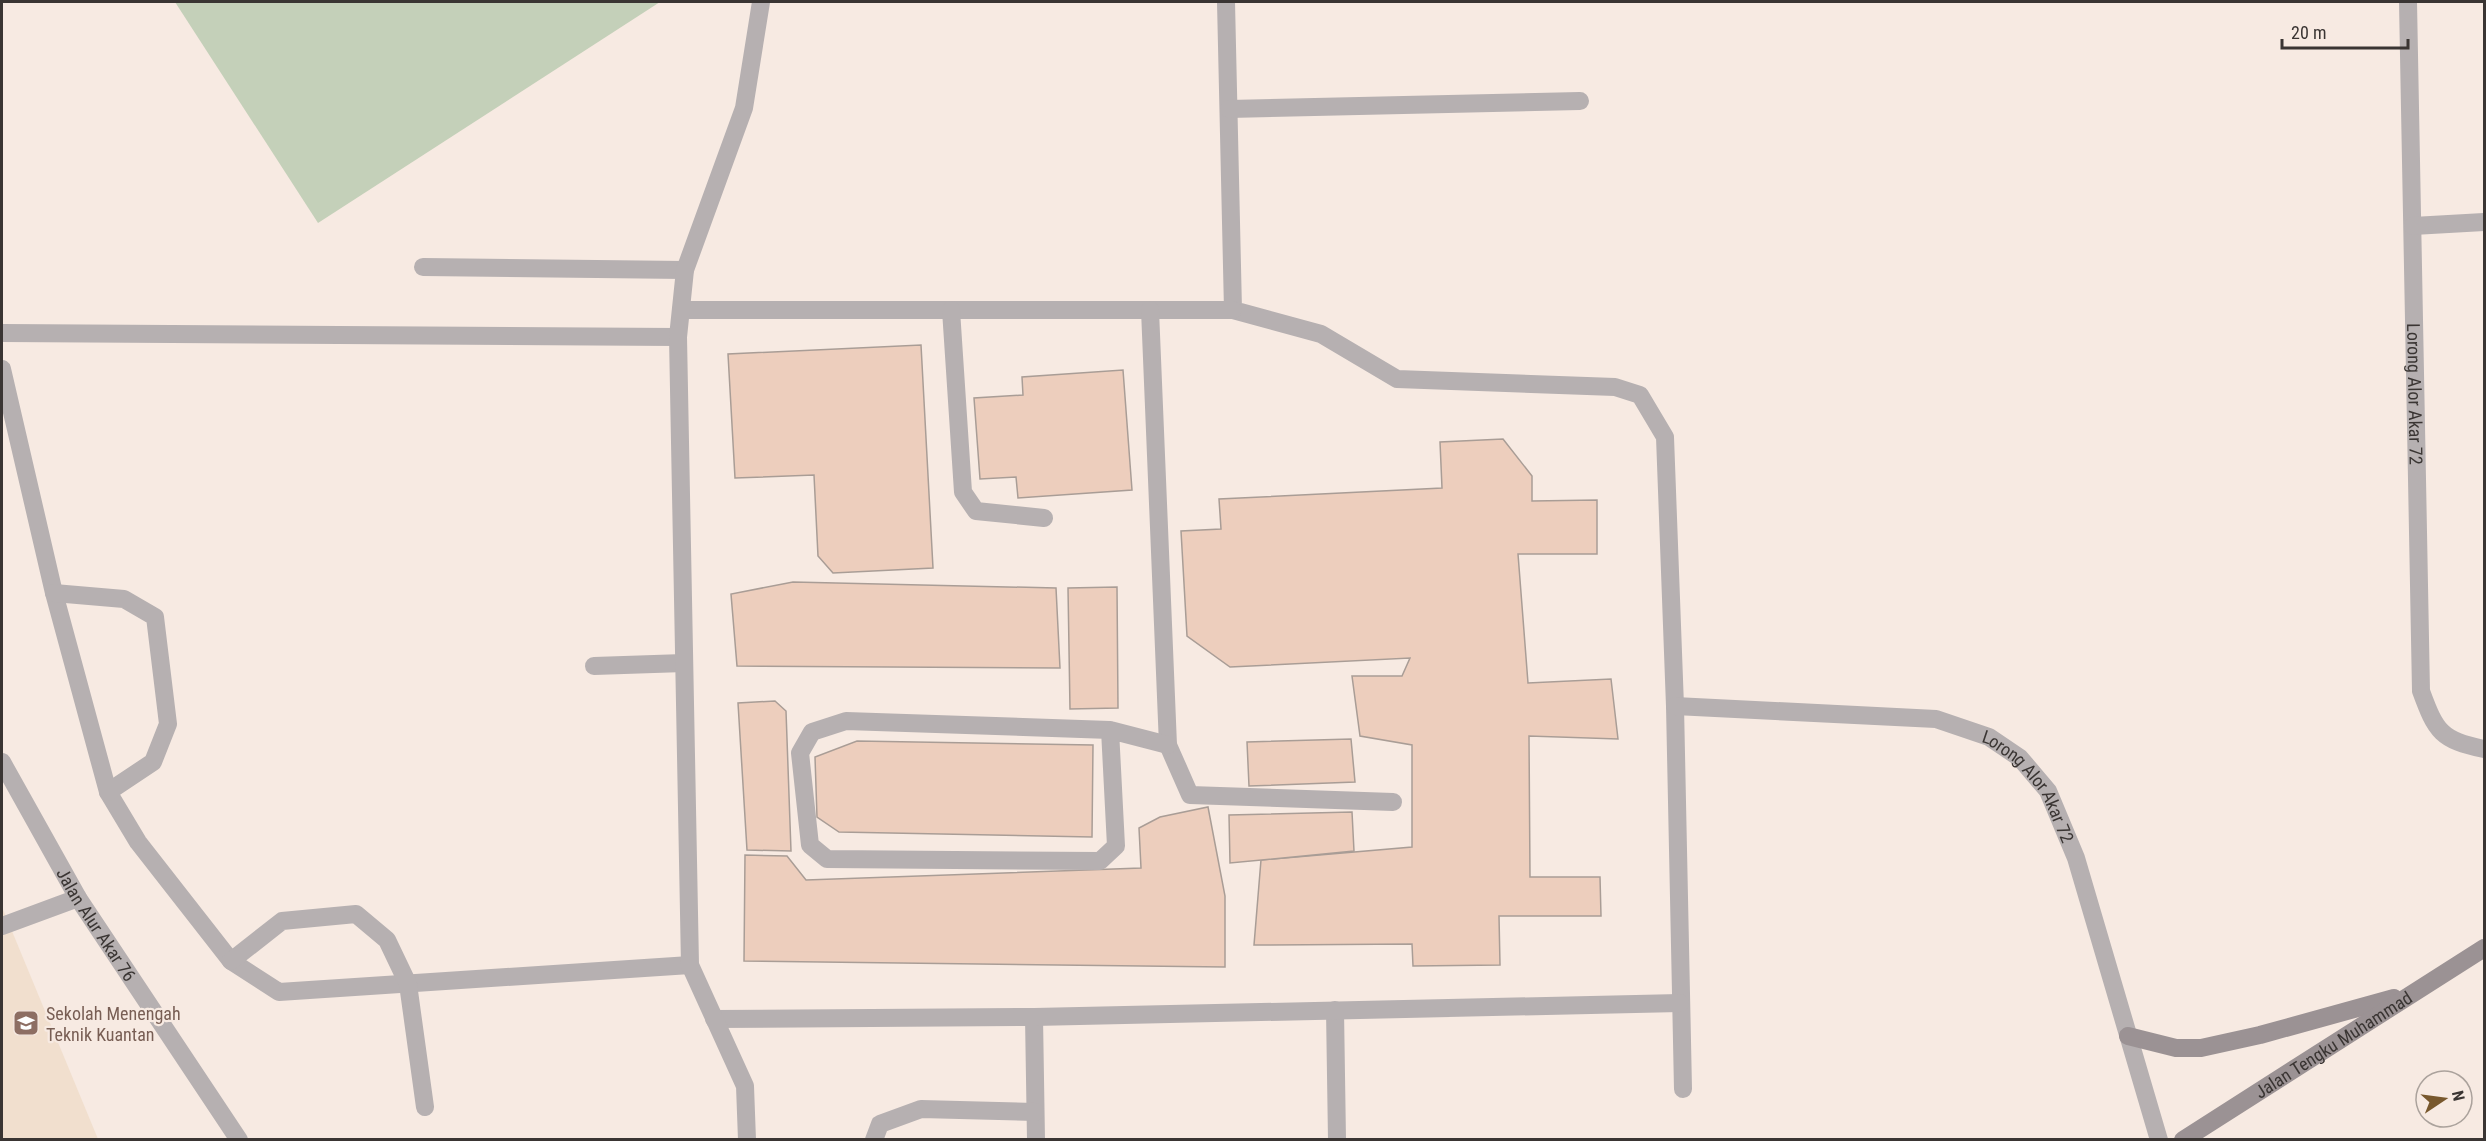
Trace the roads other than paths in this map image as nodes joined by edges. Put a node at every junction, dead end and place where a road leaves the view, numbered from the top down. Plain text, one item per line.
1 (761, 2) edge
2 (1226, 2) edge
3 (2408, 2) edge
4 (1580, 101) dead end
5 (1229, 109) junction
6 (2484, 222) edge
7 (2413, 226) junction
8 (423, 267) dead end
9 (685, 270) junction
10 (681, 310) junction
11 (951, 310) junction
12 (1150, 310) junction
13 (1233, 310) junction
14 (2, 333) edge
15 (678, 337) junction
16 (2, 369) edge
17 (1044, 518) dead end
18 (54, 593) junction
19 (684, 663) junction
20 (594, 666) dead end
21 (1675, 706) junction
22 (1110, 730) junction
23 (1168, 745) junction
24 (2484, 749) edge
25 (2, 762) edge
26 (108, 792) junction
27 (1393, 802) dead end
28 (78, 898) junction
29 (2, 926) edge
30 (2484, 948) edge
31 (231, 961) junction
32 (690, 965) junction
33 (408, 984) junction
34 (2412, 993) junction
35 (1680, 1003) junction
36 (1335, 1010) junction
37 (1034, 1017) junction
38 (714, 1019) junction
39 (2128, 1036) junction
40 (1683, 1089) dead end
41 (425, 1107) dead end
42 (1035, 1112) junction
43 (239, 1140) edge
44 (747, 1140) edge
45 (874, 1140) edge
46 (1036, 1140) edge
47 (1337, 1140) edge
48 (2159, 1140) edge
49 (2183, 1140) edge

1 - 9 street
2 - 5 street
3 - 7 street, Lorong Alor Akar 72
4 - 5 street
5 - 13 street
6 - 7 street
7 - 24 street, Lorong Alor Akar 72
8 - 9 street
9 - 10 street
10 - 11 street
10 - 15 street
11 - 12 street
11 - 17 street
12 - 13 street
12 - 23 street
13 - 21 street
14 - 15 street
15 - 19 street
16 - 18 street
18 - 26 street
18 - 26 street
19 - 20 street
19 - 32 street
21 - 35 street
21 - 39 street, Lorong Alor Akar 72
22 - 22 street
22 - 23 street
23 - 27 street
25 - 28 street, Jalan Alur Akar 76
26 - 31 street
28 - 29 street
28 - 43 street, Jalan Alur Akar 76
30 - 34 main road, Jalan Tengku Muhammad
31 - 33 street
31 - 33 street
32 - 33 street
32 - 38 street
33 - 41 street
34 - 39 main road
34 - 49 main road, Jalan Tengku Muhammad
35 - 36 street
35 - 40 street
36 - 37 street
36 - 47 street
37 - 38 street
37 - 42 street
38 - 44 street
39 - 48 street, Lorong Alor Akar 72
42 - 45 street
42 - 46 street

